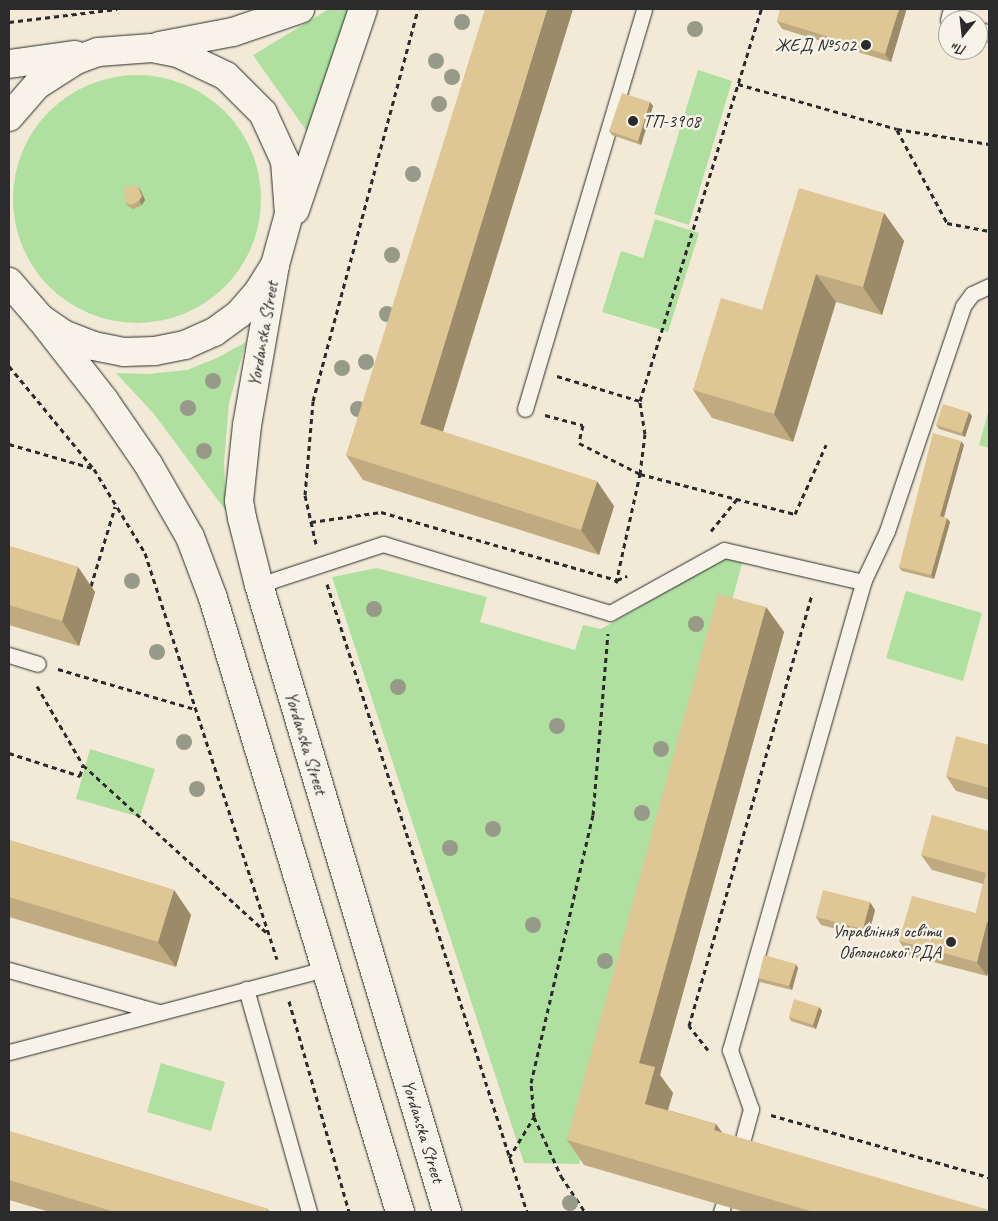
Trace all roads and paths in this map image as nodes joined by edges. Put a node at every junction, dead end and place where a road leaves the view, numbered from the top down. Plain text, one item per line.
1 (71, 9) edge
2 (117, 9) edge
3 (300, 9) edge
4 (363, 9) edge
5 (418, 9) edge
6 (644, 9) edge
7 (761, 9) edge
8 (69, 15) junction
9 (9, 22) edge
10 (152, 48) junction
11 (98, 52) junction
12 (9, 64) edge
13 (738, 84) junction
14 (9, 117) edge
15 (897, 129) junction
16 (989, 144) edge
17 (989, 231) edge
18 (285, 240) junction
19 (275, 265) junction
20 (9, 282) edge
21 (989, 286) edge
22 (40, 318) junction
23 (9, 366) edge
24 (537, 370) junction
25 (640, 401) junction
26 (525, 409) joint
27 (9, 444) edge
28 (826, 445) dead end
29 (94, 469) junction
30 (640, 474) junction
31 (737, 499) junction
32 (115, 507) junction
33 (311, 522) junction
34 (708, 534) dead end
35 (321, 564) junction
36 (634, 572) dead end
37 (819, 572) junction
38 (617, 580) junction
39 (863, 582) junction
40 (259, 585) junction
41 (90, 586) dead end
42 (610, 614) junction
43 (15, 657) edge
44 (38, 664) joint
45 (195, 709) junction
46 (9, 753) edge
47 (83, 765) junction
48 (271, 937) junction
49 (325, 968) junction
50 (9, 970) edge
51 (283, 979) junction
52 (246, 989) junction
53 (160, 1012) junction
54 (689, 1026) dead end
55 (9, 1052) edge
56 (751, 1109) junction
57 (534, 1117) junction
58 (738, 1157) edge
59 (509, 1158) junction
60 (989, 1177) edge
61 (309, 1212) edge
62 (349, 1212) edge
63 (400, 1212) edge
64 (447, 1212) edge
65 (527, 1212) edge
66 (585, 1212) edge

1 - 8 path
2 - 8 path
3 - 10 main road
4 - 18 main road
5 - 33 path
6 - 24 lane
7 - 13 path
8 - 9 path
10 - 11 main road
10 - 18 main road
11 - 12 main road
11 - 14 main road
13 - 15 path
13 - 25 path
15 - 16 path
15 - 17 path
18 - 19 main road
19 - 22 main road
19 - 40 main road, Yordanska Street
20 - 22 main road
21 - 39 lane
22 - 49 main road
23 - 29 path
24 - 25 path
24 - 26 lane
25 - 30 path
26 - 30 path
27 - 29 path
28 - 31 path
29 - 32 path
30 - 31 path
30 - 38 path
31 - 34 path
32 - 41 path
32 - 45 path
33 - 35 path
33 - 38 path
35 - 40 lane
35 - 42 lane
35 - 59 path
36 - 38 path
37 - 39 lane
37 - 42 lane
37 - 54 path
38 - 42 path
39 - 56 lane
40 - 64 main road, Yordanska Street
42 - 57 path
43 - 44 lane
43 - 47 path
44 - 45 path
45 - 48 path
46 - 47 path
47 - 48 path
48 - 51 path
49 - 51 lane
49 - 63 main road
50 - 53 lane
51 - 52 lane
51 - 62 path
52 - 53 lane
52 - 61 lane
53 - 55 lane
56 - 58 lane
56 - 60 path
57 - 59 path
57 - 66 path
59 - 65 path

